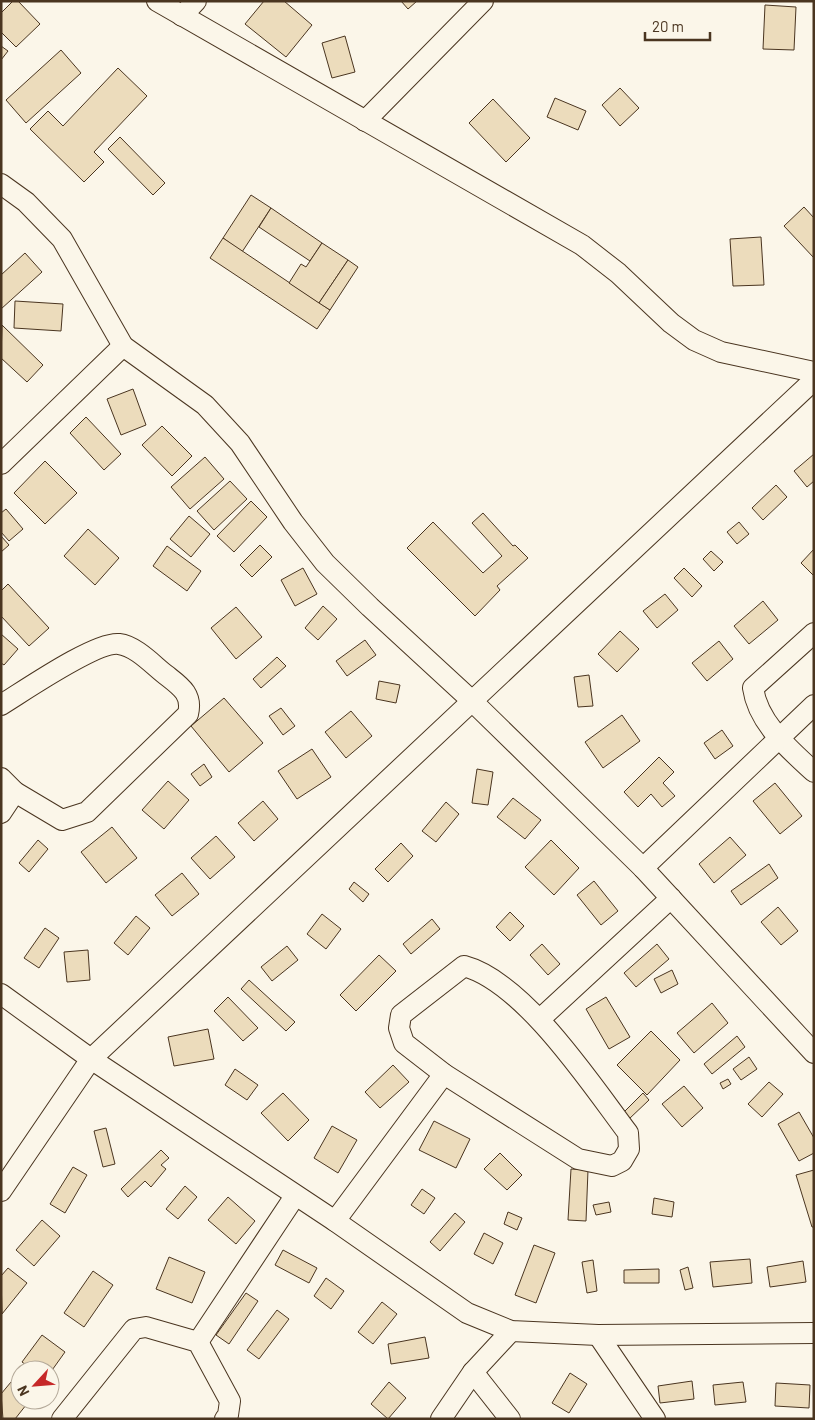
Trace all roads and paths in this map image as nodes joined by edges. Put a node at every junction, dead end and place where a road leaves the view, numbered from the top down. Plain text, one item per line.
1 (157, 1) edge
2 (483, 1) edge
3 (189, 8) edge
4 (365, 122) junction
5 (1, 184) edge
6 (123, 346) junction
7 (814, 372) edge
8 (814, 380) edge
9 (1, 464) edge
10 (814, 633) edge
11 (471, 700) junction
12 (1, 704) edge
13 (814, 705) edge
14 (779, 739) junction
15 (814, 772) edge
16 (8, 785) edge
17 (1, 813) edge
18 (643, 868) junction
19 (672, 898) junction
20 (1, 994) edge
21 (540, 1019) junction
22 (814, 1053) edge
23 (91, 1059) junction
24 (444, 1074) junction
25 (1, 1191) edge
26 (295, 1196) junction
27 (335, 1221) junction
28 (511, 1331) junction
29 (814, 1333) edge
30 (598, 1335) junction
31 (198, 1342) junction
32 (473, 1372) junction
33 (62, 1419) edge
34 (225, 1419) edge
35 (442, 1419) edge
36 (510, 1419) edge
37 (655, 1419) edge

1 - 3 street
2 - 4 street
3 - 4 street
4 - 7 street
5 - 6 street
6 - 9 street
6 - 11 street
8 - 11 street
10 - 14 street
11 - 18 street
11 - 23 street
12 - 16 street
13 - 14 street
14 - 15 street
14 - 18 street
16 - 17 street
18 - 19 street
19 - 21 street
19 - 22 street
20 - 23 street
21 - 24 street
21 - 24 street
23 - 25 street
23 - 26 street
24 - 27 street
26 - 27 street
26 - 31 street
27 - 28 street
28 - 30 street
28 - 32 street
29 - 30 street
30 - 37 street
31 - 33 street
31 - 34 street
32 - 35 street
32 - 36 street

